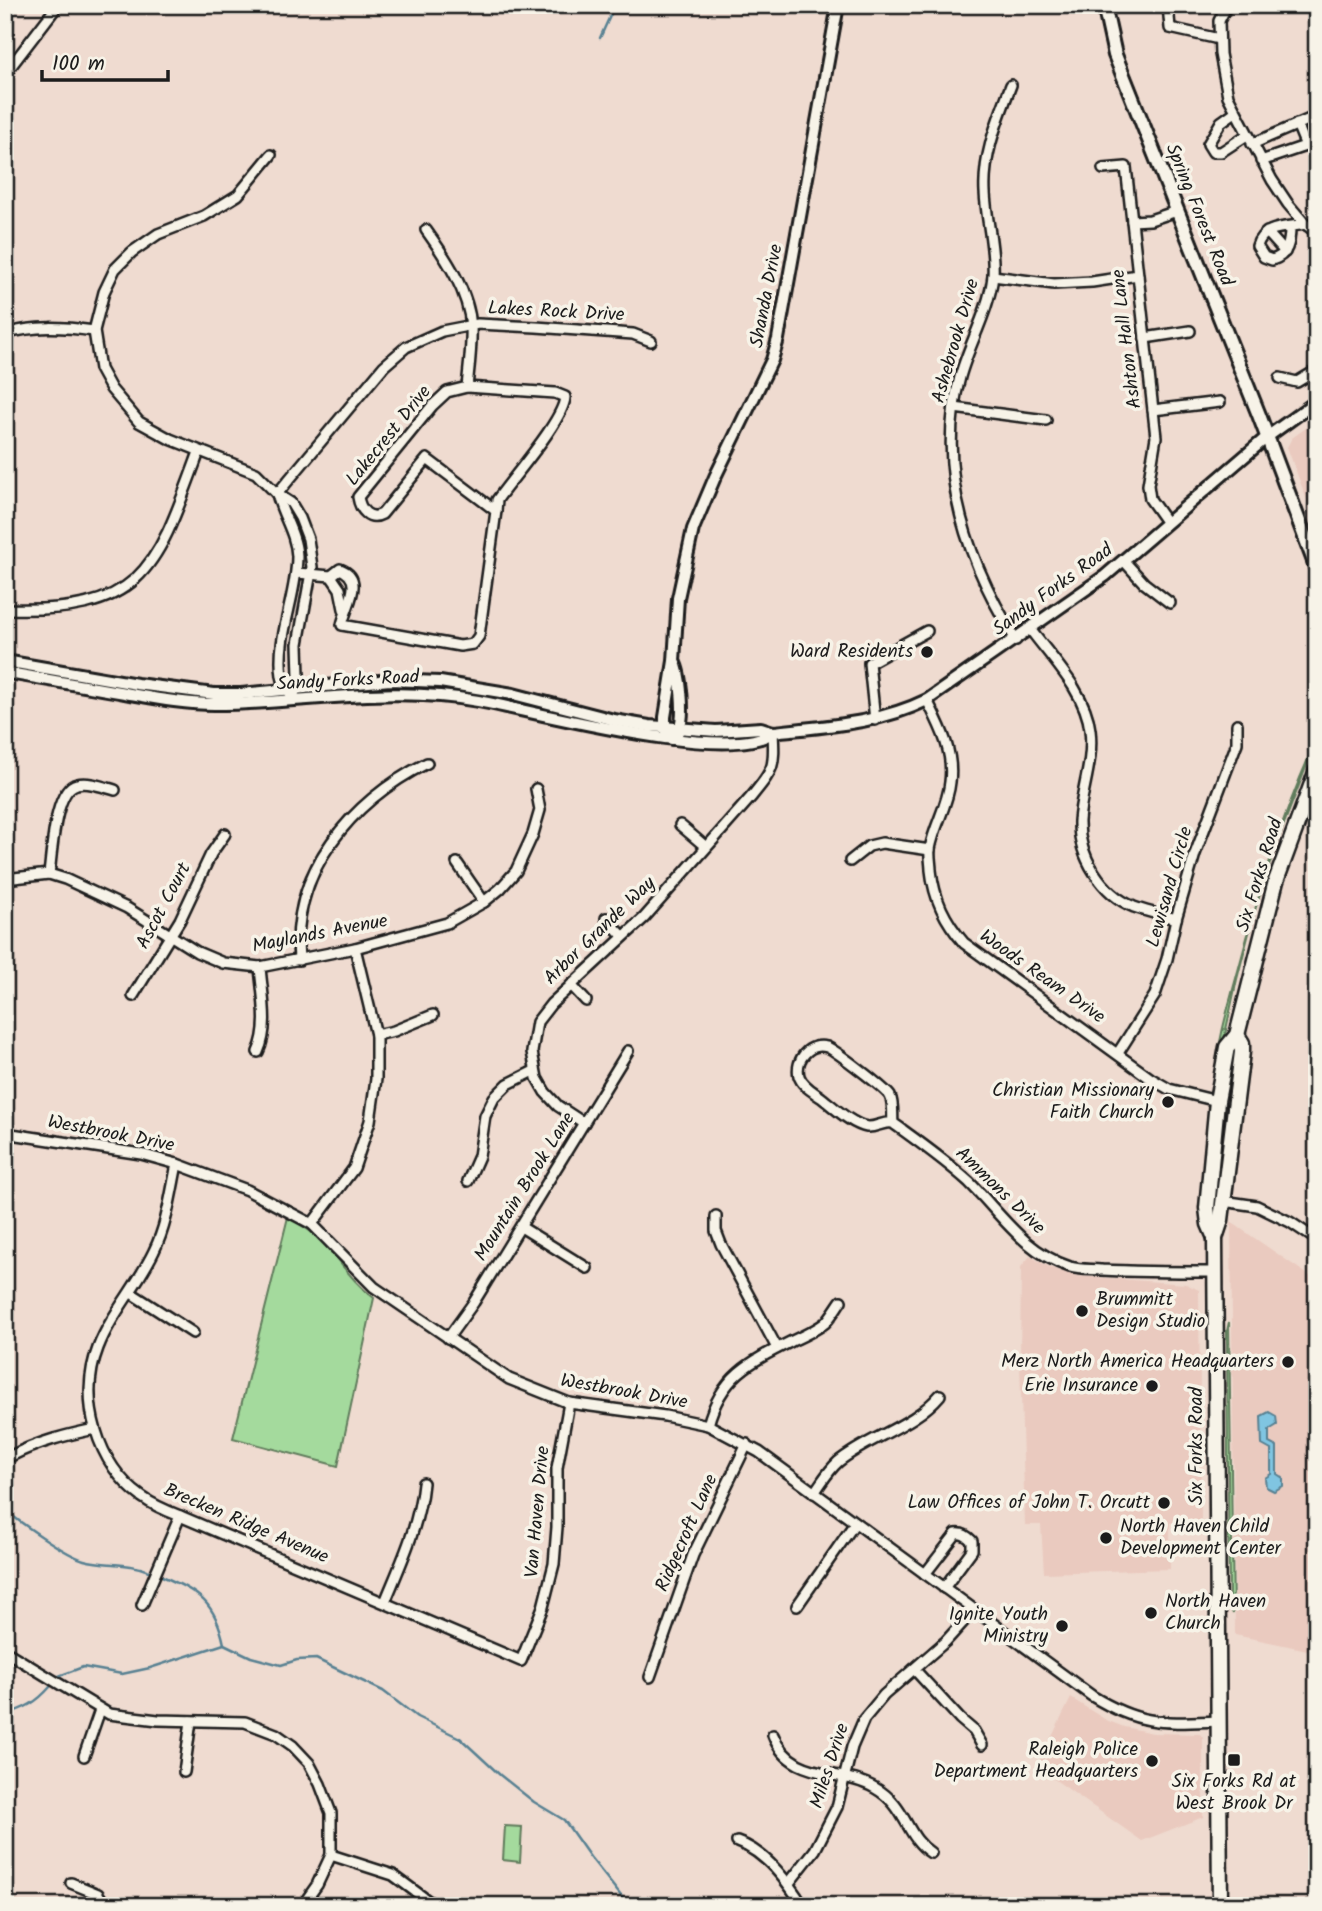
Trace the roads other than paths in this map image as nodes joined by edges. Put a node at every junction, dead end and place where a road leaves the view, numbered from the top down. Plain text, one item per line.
1 (58, 5) edge
2 (838, 5) edge
3 (1104, 5) edge
4 (1168, 5) edge
5 (1227, 5) edge
6 (1219, 38) junction
7 (5, 74) edge
8 (1011, 85) dead end
9 (1235, 112) junction
10 (1317, 116) edge
11 (1297, 124) junction
12 (1250, 139) junction
13 (1317, 142) edge
14 (1306, 146) junction
15 (271, 155) dead end
16 (1261, 161) junction
17 (1103, 169) dead end
18 (1177, 211) junction
19 (1132, 221) junction
20 (1305, 224) junction
21 (1290, 227) junction
22 (426, 230) dead end
23 (1267, 232) junction
24 (1317, 233) edge
25 (1285, 252) junction
26 (1138, 275) junction
27 (993, 276) junction
28 (471, 326) junction
29 (94, 331) junction
30 (1190, 331) dead end
31 (5, 334) edge
32 (1145, 338) junction
33 (651, 341) dead end
34 (1317, 370) edge
35 (1280, 378) dead end
36 (467, 387) junction
37 (1317, 401) edge
38 (1220, 402) dead end
39 (954, 408) junction
40 (1153, 410) junction
41 (1046, 420) dead end
42 (1267, 437) junction
43 (198, 452) junction
44 (277, 494) junction
45 (496, 511) junction
46 (1167, 523) junction
47 (1124, 561) junction
48 (1317, 569) edge
49 (297, 573) junction
50 (311, 575) junction
51 (331, 576) junction
52 (346, 595) junction
53 (1170, 603) dead end
54 (5, 609) edge
55 (1030, 629) junction
56 (927, 631) dead end
57 (1016, 640) junction
58 (5, 661) edge
59 (674, 661) junction
60 (5, 672) edge
61 (292, 688) junction
62 (293, 700) junction
63 (927, 700) junction
64 (875, 720) junction
65 (1237, 724) dead end
66 (665, 728) junction
67 (680, 729) junction
68 (773, 732) junction
69 (673, 739) junction
70 (427, 763) dead end
71 (1316, 773) edge
72 (536, 789) dead end
73 (116, 790) dead end
74 (680, 825) dead end
75 (225, 834) dead end
76 (706, 847) junction
77 (930, 850) junction
78 (850, 861) dead end
79 (457, 863) dead end
80 (48, 874) junction
81 (5, 879) edge
82 (484, 902) junction
83 (606, 918) dead end
84 (1176, 919) junction
85 (170, 935) junction
86 (623, 936) junction
87 (355, 948) junction
88 (299, 960) junction
89 (260, 967) junction
90 (571, 985) junction
91 (133, 996) dead end
92 (586, 1001) dead end
93 (433, 1015) dead end
94 (376, 1035) junction
95 (1237, 1035) junction
96 (628, 1051) dead end
97 (258, 1052) dead end
98 (1118, 1052) junction
99 (534, 1071) junction
100 (1217, 1101) junction
101 (584, 1123) junction
102 (893, 1123) junction
103 (5, 1133) edge
104 (177, 1164) junction
105 (468, 1181) dead end
106 (1223, 1201) junction
107 (716, 1216) dead end
108 (312, 1224) junction
109 (521, 1227) junction
110 (1215, 1238) junction
111 (1317, 1240) edge
112 (587, 1268) dead end
113 (1215, 1272) junction
114 (131, 1293) junction
115 (841, 1301) dead end
116 (193, 1333) dead end
117 (448, 1338) junction
118 (777, 1348) junction
119 (940, 1395) dead end
120 (569, 1403) junction
121 (708, 1425) junction
122 (95, 1429) junction
123 (747, 1444) junction
124 (11, 1456) dead end
125 (422, 1483) dead end
126 (814, 1493) junction
127 (180, 1516) junction
128 (855, 1523) junction
129 (925, 1574) junction
130 (944, 1588) junction
131 (385, 1602) junction
132 (142, 1605) dead end
133 (797, 1606) dead end
134 (974, 1610) junction
135 (5, 1651) edge
136 (521, 1661) joint
137 (914, 1669) junction
138 (650, 1677) dead end
139 (100, 1710) junction
140 (191, 1721) junction
141 (1219, 1721) junction
142 (773, 1735) dead end
143 (982, 1745) dead end
144 (84, 1756) dead end
145 (184, 1772) dead end
146 (844, 1778) junction
147 (737, 1842) dead end
148 (931, 1853) dead end
149 (331, 1854) junction
150 (71, 1883) dead end
151 (789, 1883) junction
152 (106, 1906) edge
153 (302, 1906) edge
154 (435, 1906) edge
155 (803, 1906) edge
156 (1220, 1906) edge

1 - 7 street
2 - 59 street, Shanda Drive
3 - 18 main road, Spring Forest Road
4 - 6 street
5 - 6 street
6 - 9 street
8 - 27 street, Ashebrook Drive
9 - 12 street
9 - 12 street
10 - 11 street
11 - 12 street
11 - 14 street
12 - 16 street
13 - 14 street
14 - 16 street
15 - 29 street
16 - 20 street
17 - 19 street, Ashton Hall Lane
18 - 19 street
18 - 42 main road, Spring Forest Road
19 - 26 street, Ashton Hall Lane
20 - 21 street
20 - 24 street
21 - 23 street
21 - 25 street
22 - 28 street
23 - 25 street
23 - 25 street
26 - 27 street
26 - 32 street, Ashton Hall Lane
27 - 39 street, Ashebrook Drive
28 - 33 street, Lakes Rock Drive
28 - 36 street
28 - 44 street, Lakes Rock Drive
29 - 31 street
29 - 43 street
30 - 32 street
32 - 40 street, Ashton Hall Lane
34 - 35 street
36 - 45 street, Lakecrest Drive
36 - 45 street, Lakecrest Drive
37 - 42 street, Sandy Forks Road
38 - 40 street
39 - 41 street
39 - 57 street, Ashebrook Drive
40 - 46 street, Ashton Hall Lane
42 - 46 street, Sandy Forks Road
42 - 48 main road, Spring Forest Road
43 - 44 street
43 - 54 street
44 - 49 street
44 - 50 street
45 - 52 street, Lakecrest Drive
46 - 47 street, Sandy Forks Road
47 - 53 street
47 - 55 street, Sandy Forks Road
49 - 50 street, Lakecrest Drive
49 - 61 street
50 - 51 street, Lakecrest Drive
50 - 61 street
51 - 52 street, Lakecrest Drive
51 - 52 street, Lakecrest Drive
55 - 57 street, Sandy Forks Road
55 - 84 street
56 - 64 street
57 - 63 street, Sandy Forks Road
58 - 61 street, Sandy Forks Road
59 - 66 street, Shanda Drive
59 - 67 street, Shanda Drive
60 - 62 street, Sandy Forks Road
61 - 62 street
61 - 66 street, Sandy Forks Road
62 - 69 street, Sandy Forks Road
63 - 64 street, Sandy Forks Road
63 - 77 street, Woods Ream Drive
64 - 68 street, Sandy Forks Road
65 - 84 street, Lewisand Circle
66 - 67 street, Sandy Forks Road
66 - 69 street
67 - 68 street, Sandy Forks Road
67 - 69 street
68 - 69 street, Sandy Forks Road
68 - 76 street, Arbor Grande Way
70 - 88 street
71 - 95 main road, Six Forks Road
72 - 82 street, Maylands Avenue
73 - 80 street
74 - 76 street
75 - 85 street, Ascot Court
76 - 86 street, Arbor Grande Way
77 - 78 street
77 - 98 street, Woods Ream Drive
79 - 82 street
80 - 81 street, Maylands Avenue
80 - 85 street, Maylands Avenue
82 - 87 street, Maylands Avenue
83 - 86 street
84 - 98 street, Lewisand Circle
85 - 89 street, Maylands Avenue
85 - 91 street, Ascot Court
86 - 90 street, Arbor Grande Way
87 - 88 street, Maylands Avenue
87 - 94 street
88 - 89 street, Maylands Avenue
89 - 97 street
90 - 92 street
90 - 99 street, Arbor Grande Way
93 - 94 street
94 - 108 street
95 - 100 main road, Six Forks Road
95 - 106 main road, Six Forks Road
96 - 101 street, Mountain Brook Lane
98 - 100 street, Woods Ream Drive
99 - 101 street
99 - 105 street
100 - 110 main road, Six Forks Road
101 - 109 street, Mountain Brook Lane
102 - 102 street
102 - 113 street, Ammons Drive
103 - 104 street, Westbrook Drive
104 - 108 street, Westbrook Drive
104 - 114 street, Brecken Ridge Avenue
106 - 110 main road, Six Forks Road
106 - 111 street
107 - 118 street
108 - 117 street, Westbrook Drive
109 - 112 street
109 - 117 street, Mountain Brook Lane
110 - 113 main road, Six Forks Road
113 - 141 main road, Six Forks Road
114 - 116 street
114 - 122 street, Brecken Ridge Avenue
115 - 118 street
117 - 120 street, Westbrook Drive
118 - 121 street
119 - 126 street
120 - 121 street, Westbrook Drive
120 - 136 street, Van Haven Drive
121 - 123 street, Westbrook Drive
122 - 124 street
122 - 127 street, Brecken Ridge Avenue
123 - 126 street, Westbrook Drive
123 - 138 street, Ridgecroft Lane
125 - 131 street
126 - 128 street, Westbrook Drive
127 - 131 street, Brecken Ridge Avenue
127 - 132 street
128 - 129 street, Westbrook Drive
128 - 133 street
129 - 130 street, Westbrook Drive
129 - 130 street
130 - 134 street, Westbrook Drive
131 - 136 street, Brecken Ridge Avenue
134 - 137 street, Miles Drive
134 - 141 street, Westbrook Drive
135 - 139 street
137 - 143 street
137 - 146 street, Miles Drive
139 - 140 street
139 - 144 street
140 - 145 street
140 - 149 street
141 - 156 main road, Six Forks Road
142 - 146 street
146 - 148 street
146 - 151 street, Miles Drive
147 - 151 street
149 - 153 street
149 - 154 street
150 - 152 street
151 - 155 street

